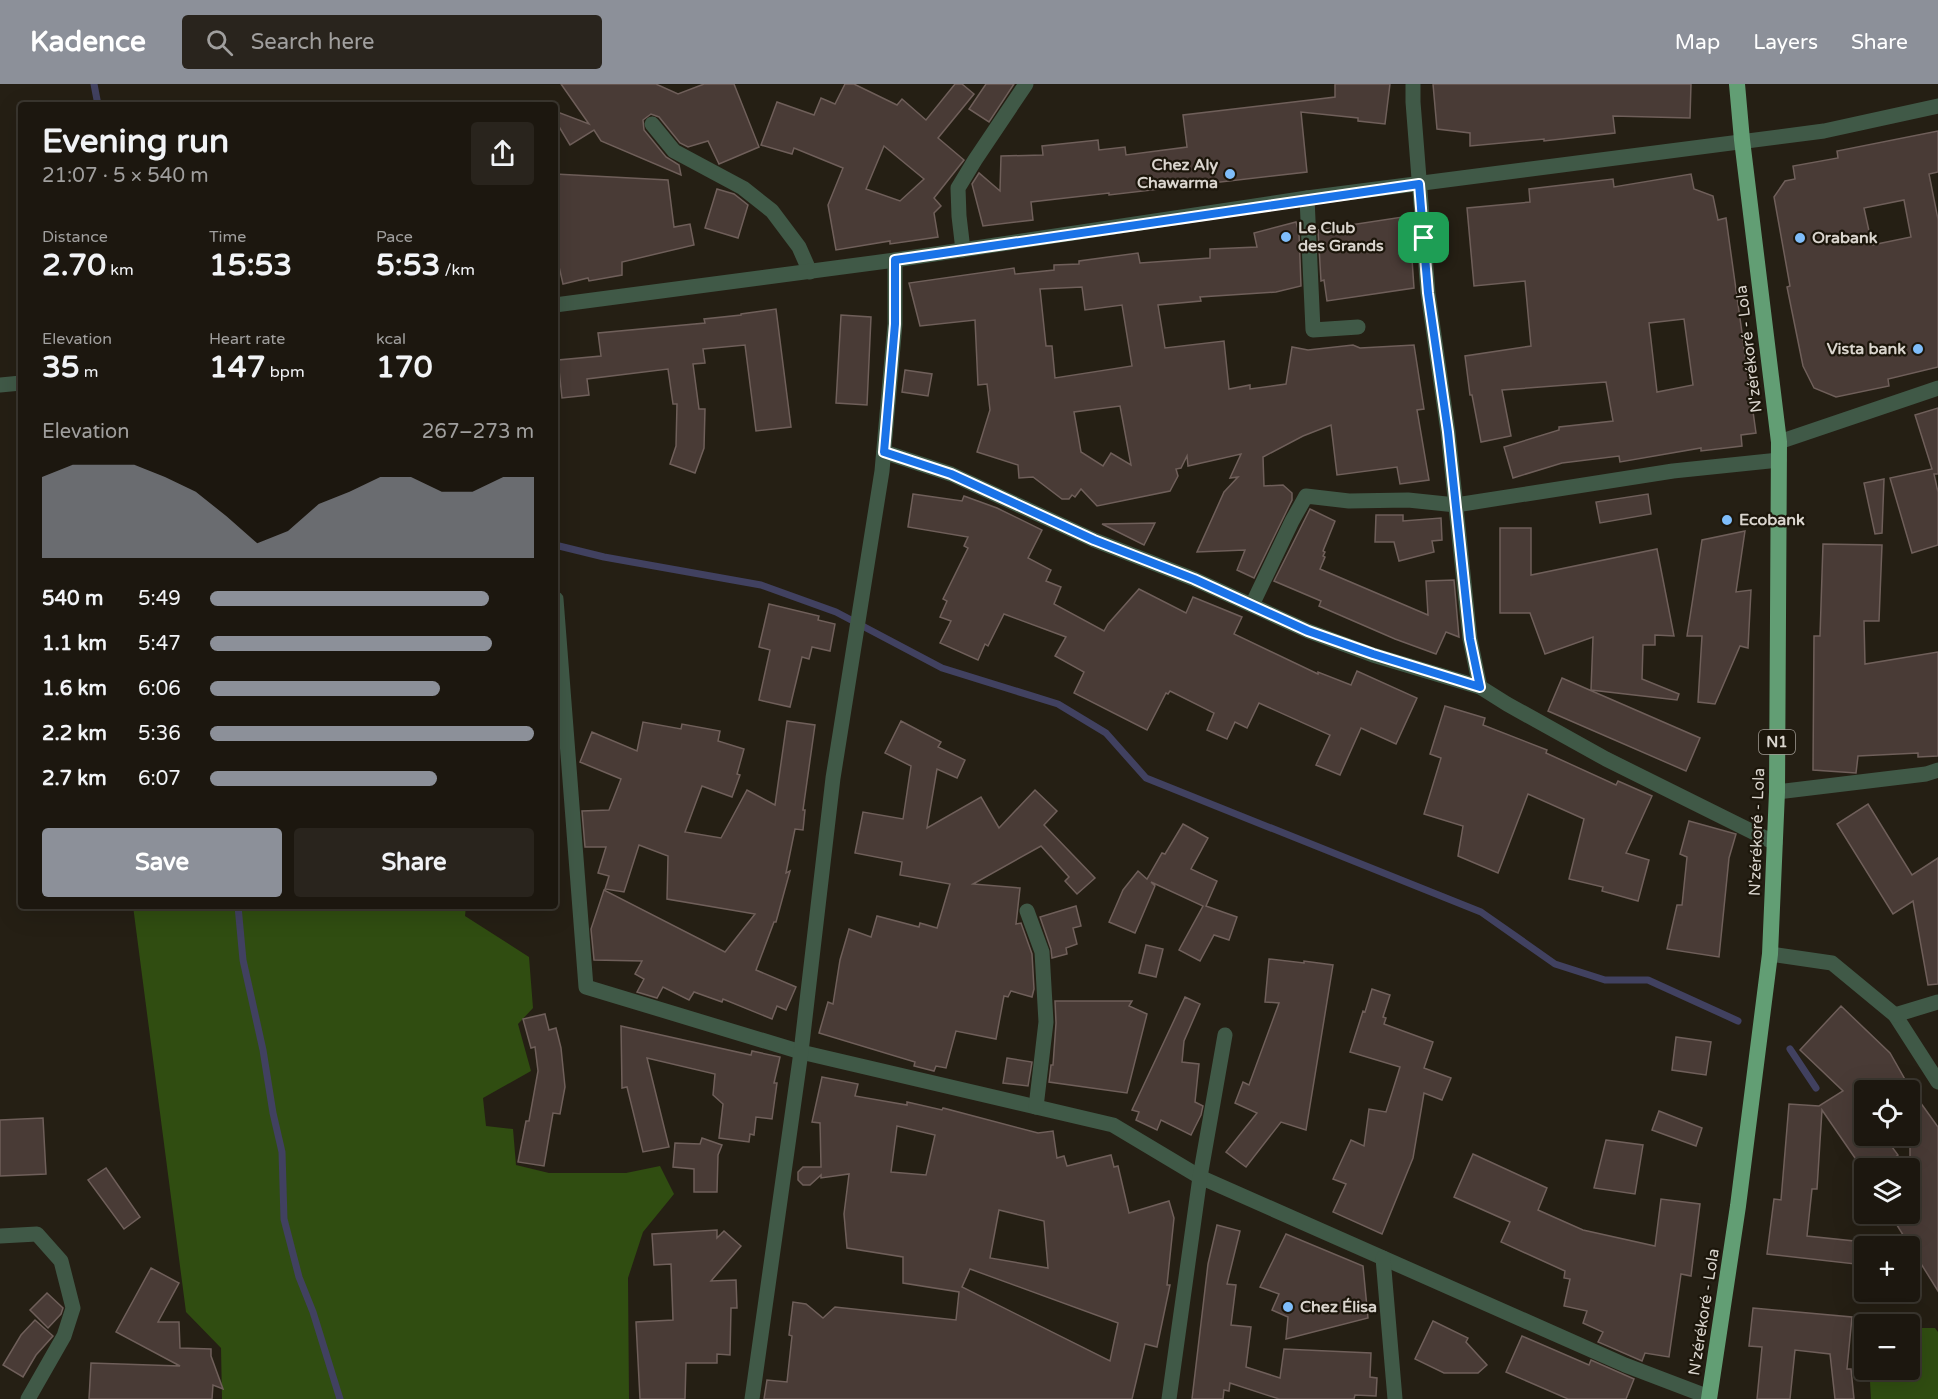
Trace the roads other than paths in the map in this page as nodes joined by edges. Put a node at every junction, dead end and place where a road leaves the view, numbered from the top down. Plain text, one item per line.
1 (1026, 84) edge
2 (1413, 84) edge
3 (1737, 84) edge
4 (1938, 106) edge
5 (652, 124) dead end
6 (1742, 140) junction
7 (1419, 184) junction
8 (1307, 198) junction
9 (963, 250) junction
10 (895, 260) junction
11 (810, 272) junction
12 (558, 304) edge
13 (1358, 327) dead end
14 (18, 383) edge
15 (0, 385) edge
16 (1938, 388) edge
17 (1779, 442) junction
18 (884, 452) junction
19 (1779, 460) junction
20 (1456, 505) junction
21 (1252, 605) junction
22 (558, 625) edge
23 (1480, 687) junction
24 (1938, 770) edge
25 (1777, 792) junction
26 (1775, 843) junction
27 (1027, 911) dead end
28 (1770, 954) junction
29 (1938, 1002) edge
30 (1895, 1015) junction
31 (1225, 1035) dead end
32 (801, 1052) junction
33 (1938, 1082) edge
34 (1036, 1107) junction
35 (1200, 1177) junction
36 (0, 1236) edge
37 (1383, 1258) junction
38 (1709, 1398) edge
39 (28, 1399) edge
40 (752, 1399) edge
41 (1169, 1399) edge
42 (1395, 1399) edge

1 - 9 street
2 - 7 street
3 - 6 highway, N'zérékoré - Lola / N1
4 - 6 street
5 - 11 street
6 - 7 street
6 - 17 highway, N'zérékoré - Lola / N1
7 - 8 street
7 - 20 street
8 - 9 street
8 - 13 street
9 - 10 street
10 - 11 street
10 - 18 street
11 - 12 street
14 - 15 street
16 - 17 street
17 - 19 highway, N'zérékoré - Lola / N1
18 - 21 street
18 - 32 street
19 - 20 street
19 - 25 highway, N'zérékoré - Lola / N1
20 - 21 street
20 - 23 street
21 - 23 street
22 - 32 street
23 - 26 street
24 - 25 street
25 - 26 highway, N'zérékoré - Lola / N1
26 - 28 highway, N'zérékoré - Lola / N1
27 - 34 street
28 - 30 street
28 - 38 highway, N'zérékoré - Lola / N1
29 - 30 street
30 - 33 street
31 - 35 street
32 - 34 street
32 - 40 street
34 - 35 street
35 - 37 street
35 - 41 street
36 - 39 street
37 - 38 street
37 - 42 street

